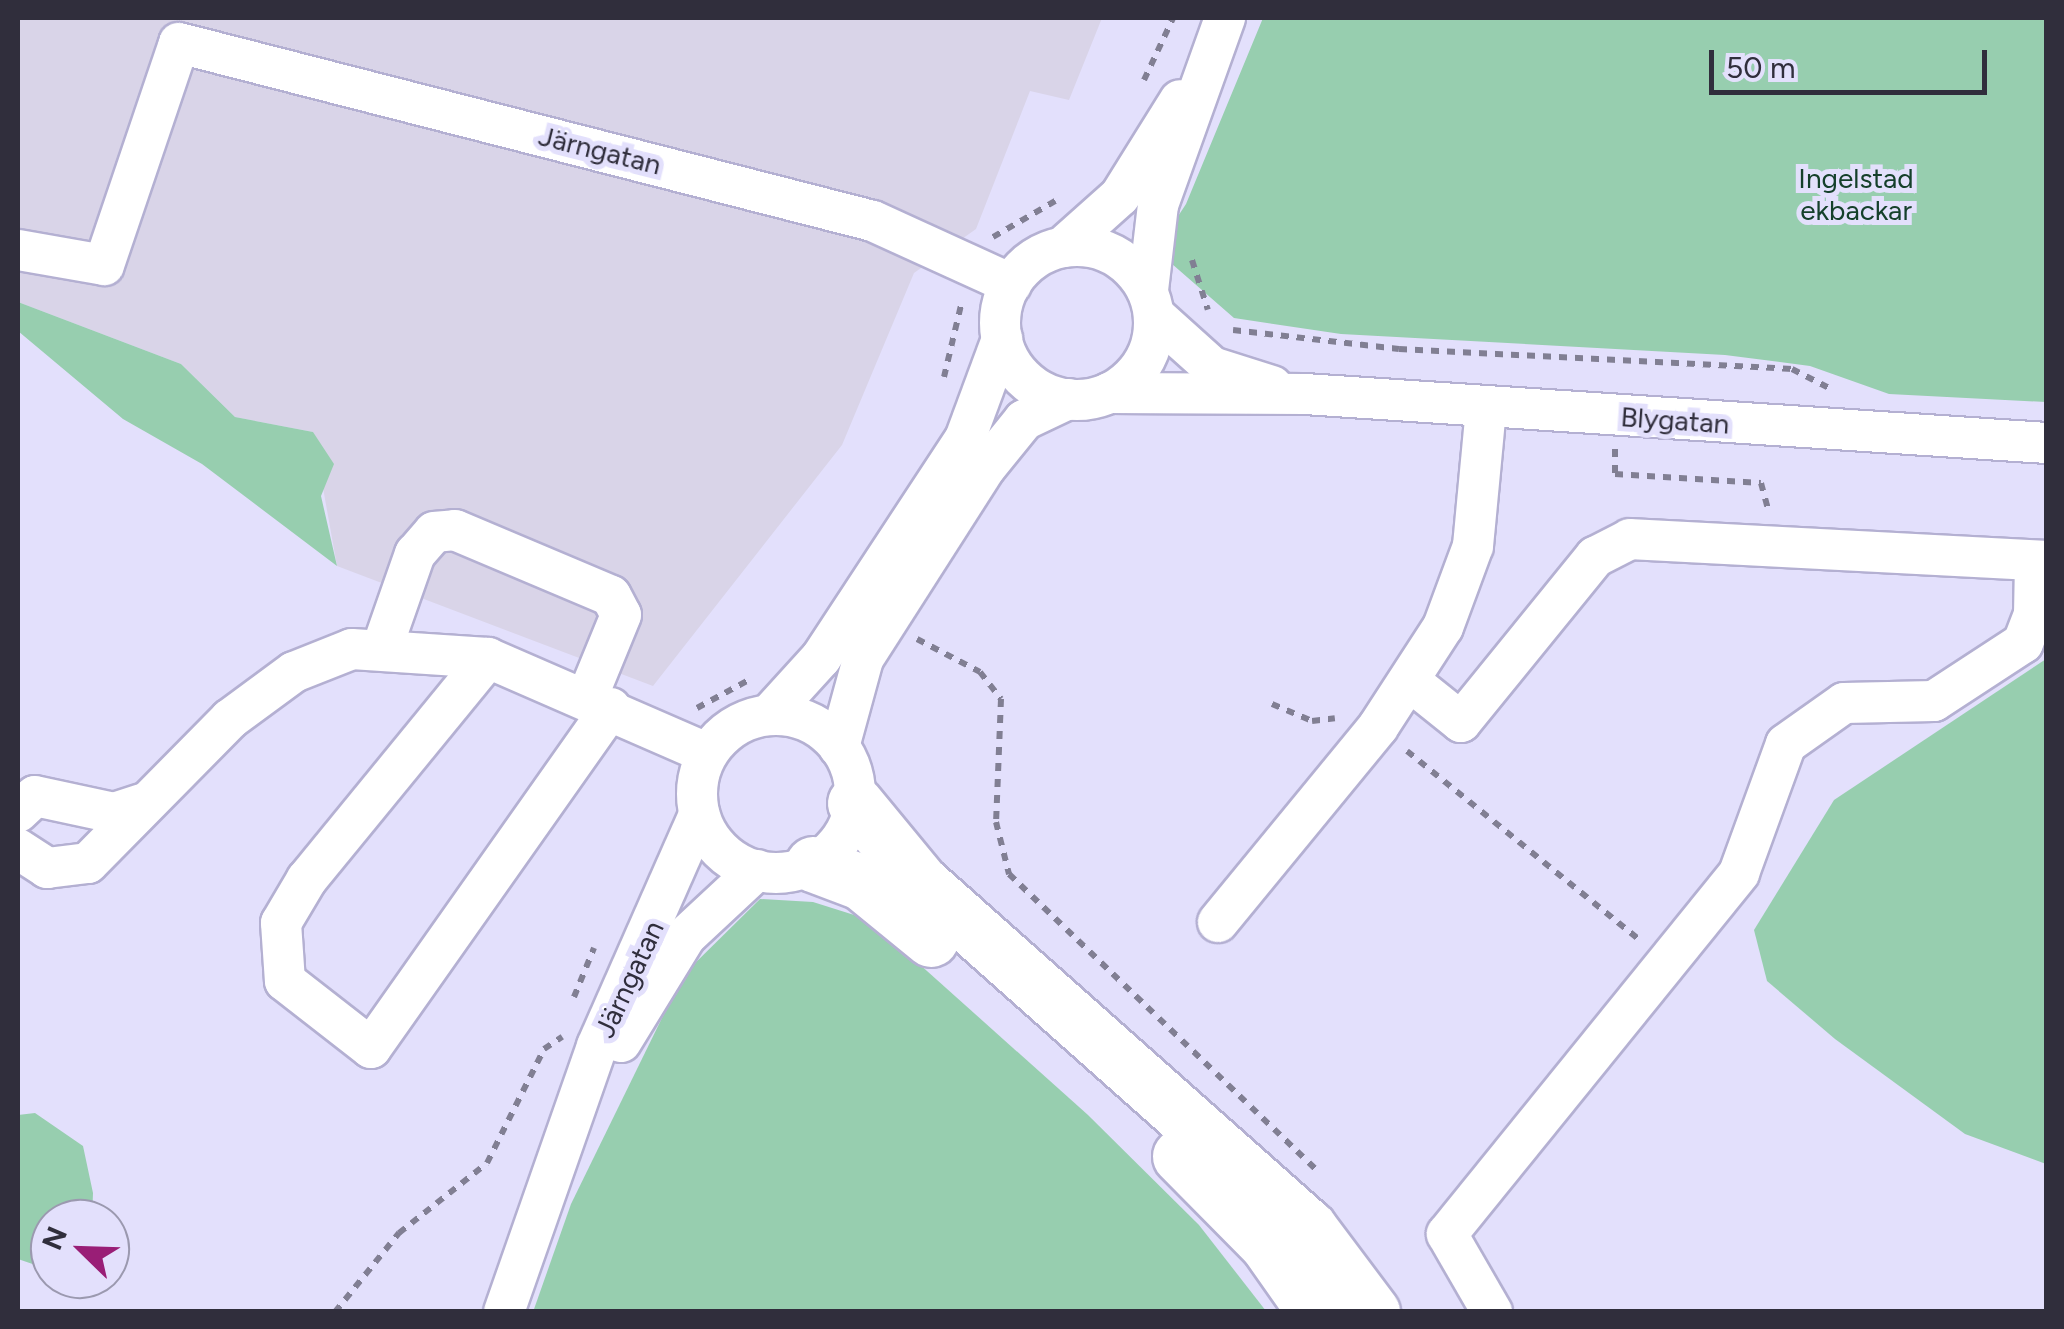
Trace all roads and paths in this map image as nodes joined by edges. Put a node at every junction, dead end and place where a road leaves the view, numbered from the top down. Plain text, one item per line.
1 (1221, 27) edge
2 (204, 37) edge
3 (1158, 205) junction
4 (1063, 247) junction
5 (18, 250) edge
6 (1011, 284) junction
7 (1151, 302) junction
8 (1002, 339) junction
9 (1621, 363) junction
10 (1109, 393) junction
11 (1304, 394) junction
12 (1844, 395) dead end
13 (1068, 400) junction
14 (1486, 408) junction
15 (1616, 416) junction
16 (2046, 443) edge
17 (1765, 549) junction
18 (2043, 560) edge
19 (884, 622) junction
20 (382, 648) junction
21 (488, 658) junction
22 (1411, 682) junction
23 (599, 703) junction
24 (1272, 704) dead end
25 (770, 714) junction
26 (1378, 728) junction
27 (840, 746) junction
28 (708, 753) junction
29 (854, 803) junction
30 (142, 804) junction
31 (18, 812) edge
32 (700, 815) junction
33 (18, 849) edge
34 (812, 864) junction
35 (756, 870) junction
36 (1218, 922) dead end
37 (1666, 962) junction
38 (568, 1036) dead end
39 (567, 1147) junction
40 (1332, 1188) dead end
41 (335, 1312) edge
42 (504, 1312) edge
43 (1315, 1312) edge
44 (1372, 1312) edge
45 (1492, 1312) edge

1 - 3 street
1 - 4 street
2 - 5 street
2 - 6 street, Järngatan
3 - 7 street
3 - 9 path
4 - 6 street
4 - 7 street
6 - 8 street
7 - 10 street
7 - 11 street, Blygatan
8 - 13 street
8 - 25 street
9 - 12 path
9 - 15 path
10 - 11 street, Blygatan
10 - 13 street
11 - 14 street, Blygatan
13 - 19 street
14 - 15 street, Blygatan
14 - 22 street
15 - 16 street, Blygatan
15 - 17 path
17 - 18 street
17 - 22 street
18 - 37 street
19 - 27 street
19 - 40 path
20 - 21 street
20 - 23 street
20 - 30 street
21 - 23 street
21 - 23 street
22 - 26 street
23 - 28 street
24 - 26 path
25 - 27 street
25 - 28 street
26 - 36 street
26 - 37 path
27 - 29 street
28 - 32 street
29 - 34 street
29 - 44 highway
30 - 31 street
30 - 33 street
32 - 35 street
32 - 39 street, Järngatan
34 - 35 street
34 - 43 highway
35 - 39 street, Järngatan
37 - 45 street
38 - 41 path
39 - 42 street, Järngatan

